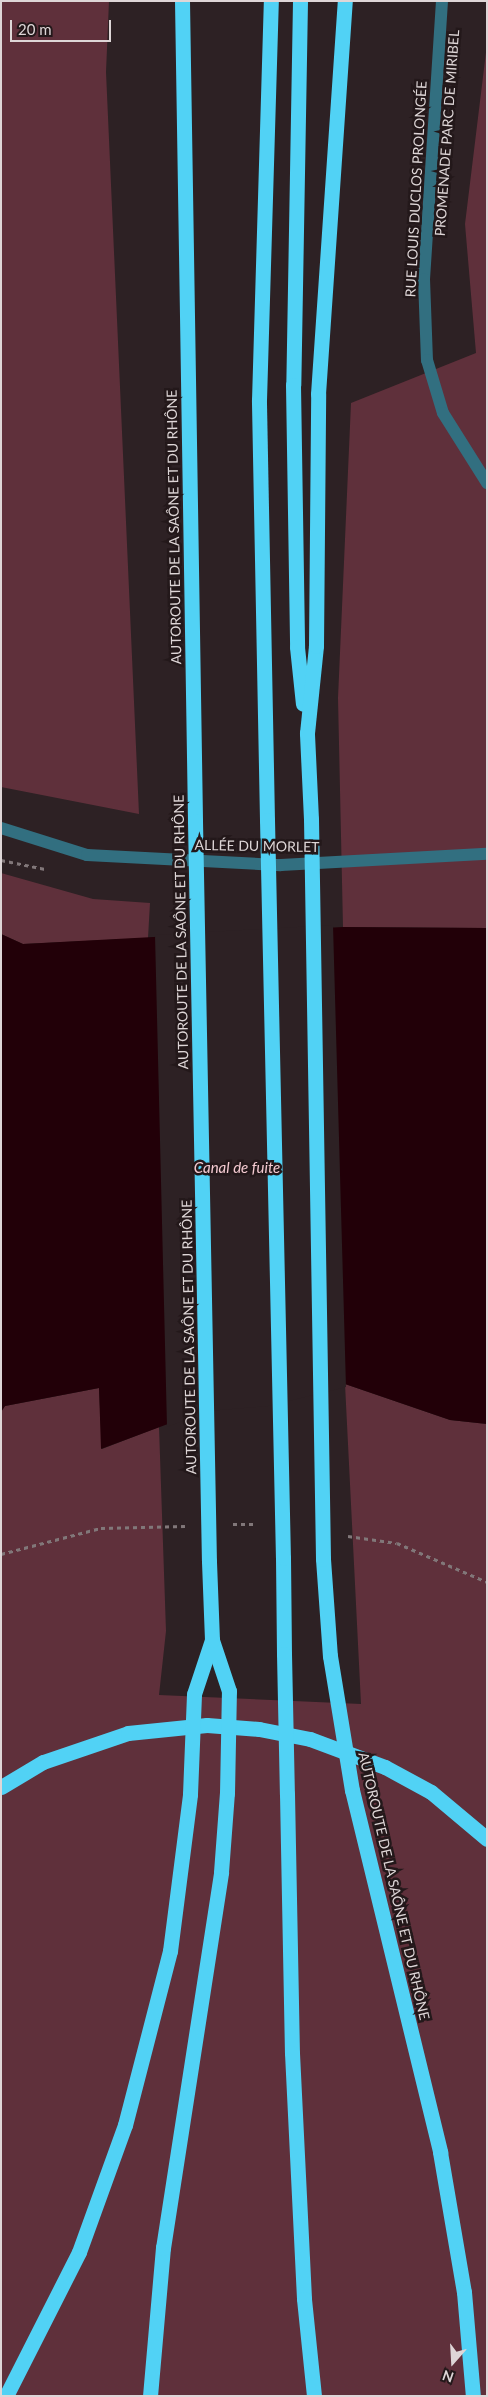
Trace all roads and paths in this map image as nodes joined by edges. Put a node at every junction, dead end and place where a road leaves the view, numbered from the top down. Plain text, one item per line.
1 (182, 1) edge
2 (271, 1) edge
3 (300, 1) edge
4 (345, 1) edge
5 (442, 1) edge
6 (487, 483) edge
7 (307, 733) junction
8 (1, 828) edge
9 (487, 854) edge
10 (164, 1527) dead end
11 (1, 1554) edge
12 (212, 1640) junction
13 (1, 1786) edge
14 (487, 1839) edge
15 (6, 2396) edge
16 (150, 2396) edge
17 (314, 2396) edge
18 (473, 2396) edge

1 - 12 highway, AUTOROUTE DE LA SAÔNE ET DU RHÔNE, bridge
2 - 17 highway, bridge
3 - 7 highway
4 - 7 highway, AUTOROUTE DE LA SAÔNE ET DU RHÔNE
5 - 6 street, RUE LOUIS DUCLOS PROLONGÉE
7 - 18 highway, AUTOROUTE DE LA SAÔNE ET DU RHÔNE, bridge
8 - 9 street, ALLÉE DU MORLET
10 - 11 path
12 - 15 highway, AUTOROUTE DE LA SAÔNE ET DU RHÔNE, bridge
12 - 16 highway, bridge
13 - 14 highway

